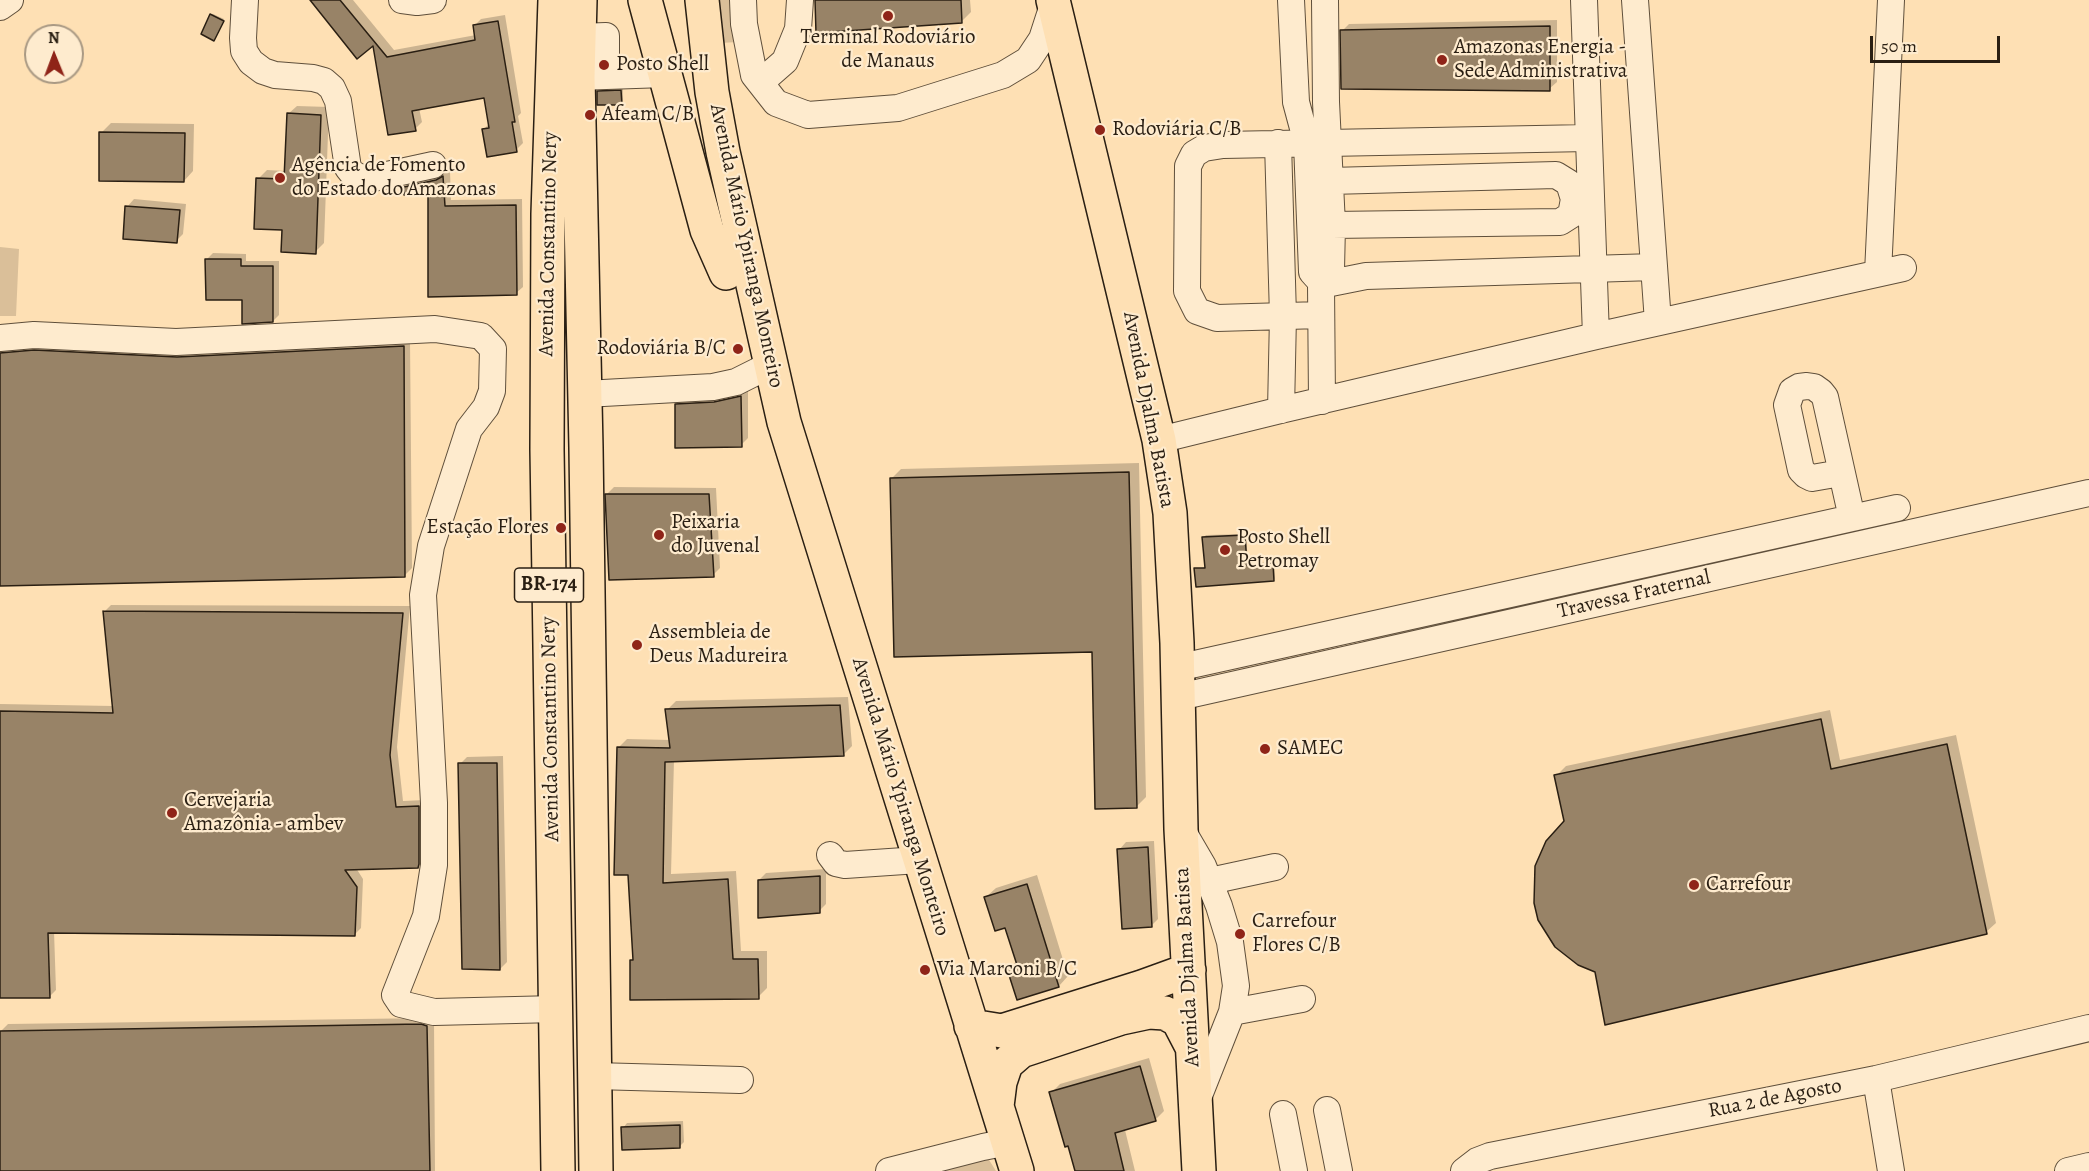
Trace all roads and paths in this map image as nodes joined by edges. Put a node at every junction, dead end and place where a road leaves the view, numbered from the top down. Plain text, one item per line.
1 (10, 0) edge
2 (245, 0) edge
3 (402, 0) edge
4 (433, 0) edge
5 (534, 0) edge
6 (555, 0) edge
7 (580, 0) edge
8 (645, 0) edge
9 (680, 0) edge
10 (702, 0) edge
11 (743, 0) edge
12 (800, 0) edge
13 (1584, 0) edge
14 (1635, 0) edge
15 (1891, 0) edge
16 (1054, 1) edge
17 (1291, 1) edge
18 (1325, 1) edge
19 (0, 7) edge
20 (665, 74) junction
21 (754, 75) junction
22 (592, 77) junction
23 (1588, 138) junction
24 (1278, 143) junction
25 (1318, 143) junction
26 (433, 165) dead end
27 (1330, 181) junction
28 (548, 214) junction
29 (1332, 225) junction
30 (1654, 267) junction
31 (1593, 268) junction
32 (1903, 268) dead end
33 (726, 273) junction
34 (1878, 273) junction
35 (1321, 283) junction
36 (1321, 315) junction
37 (1283, 316) junction
38 (1658, 322) junction
39 (1596, 336) junction
40 (0, 338) edge
41 (766, 367) junction
42 (585, 394) junction
43 (1322, 401) junction
44 (1281, 410) junction
45 (1159, 440) junction
46 (1841, 473) dead end
47 (2089, 493) edge
48 (1897, 508) dead end
49 (1852, 518) junction
50 (1178, 683) junction
51 (1181, 829) junction
52 (830, 855) dead end
53 (920, 860) junction
54 (1275, 867) dead end
55 (1210, 881) junction
56 (1189, 970) junction
57 (1302, 999) dead end
58 (556, 1009) junction
59 (1232, 1012) junction
60 (971, 1026) junction
61 (2089, 1028) edge
62 (1191, 1045) junction
63 (595, 1076) junction
64 (1876, 1079) junction
65 (740, 1080) dead end
66 (1195, 1106) junction
67 (997, 1108) junction
68 (1327, 1110) dead end
69 (1284, 1114) dead end
70 (1013, 1159) edge
71 (2089, 1166) edge
72 (558, 1171) edge
73 (596, 1171) edge
74 (890, 1171) edge
75 (1199, 1171) edge
76 (1294, 1171) edge
77 (1339, 1171) edge
78 (1464, 1171) edge
79 (1891, 1171) edge
80 (2068, 1171) edge

1 - 19 street
2 - 26 street
3 - 4 street
5 - 28 main road
6 - 28 main road, Avenida Constantino Nery / BR-174
7 - 22 main road, Avenida Constantino Nery / BR-174
8 - 20 main road
9 - 33 main road, Avenida Mário Ypiranga Monteiro
10 - 41 main road, Avenida Mário Ypiranga Monteiro
11 - 21 street
12 - 21 street
13 - 23 street
14 - 30 street
15 - 34 street
16 - 21 street
16 - 45 main road, Avenida Djalma Batista
17 - 18 street
17 - 25 street
18 - 25 street
20 - 22 street
20 - 33 main road
22 - 42 main road, Avenida Constantino Nery / BR-174
23 - 25 street
23 - 31 street
24 - 25 street
24 - 37 street
24 - 37 street
25 - 27 street
25 - 35 street
27 - 29 street
27 - 29 street
28 - 58 main road, Avenida Constantino Nery / BR-174
29 - 35 street
30 - 31 street
30 - 38 street
31 - 35 street
31 - 39 street
32 - 34 street
33 - 41 main road, Avenida Mário Ypiranga Monteiro
34 - 38 street
35 - 36 street
36 - 37 street
36 - 43 street
37 - 44 street
38 - 39 street
39 - 43 street
40 - 58 street
41 - 42 street
41 - 53 main road, Avenida Mário Ypiranga Monteiro
42 - 63 main road, Avenida Constantino Nery / BR-174
43 - 44 street
44 - 45 street
45 - 50 main road, Avenida Djalma Batista
46 - 49 street
47 - 50 street, Travessa Fraternal
48 - 49 street
49 - 50 street
50 - 51 main road, Avenida Djalma Batista
51 - 55 street, Avenida Djalma Batista
51 - 56 main road, Avenida Djalma Batista
52 - 53 street
53 - 60 main road, Avenida Mário Ypiranga Monteiro
54 - 55 street
55 - 59 street, Avenida Djalma Batista
56 - 60 main road
56 - 62 main road, Avenida Djalma Batista
57 - 59 street
58 - 72 main road, Avenida Constantino Nery / BR-174
59 - 66 street, Avenida Djalma Batista
60 - 67 main road, Avenida Mário Ypiranga Monteiro
61 - 64 street, Rua 2 de Agosto
62 - 66 main road, Avenida Djalma Batista
62 - 67 main road
63 - 65 street
63 - 73 main road, Avenida Constantino Nery / BR-174
64 - 78 street, Rua 2 de Agosto
64 - 79 street
66 - 75 main road, Avenida Djalma Batista
67 - 70 main road, Avenida Mário Ypiranga Monteiro
68 - 77 street
69 - 76 street
70 - 74 street
71 - 80 street

